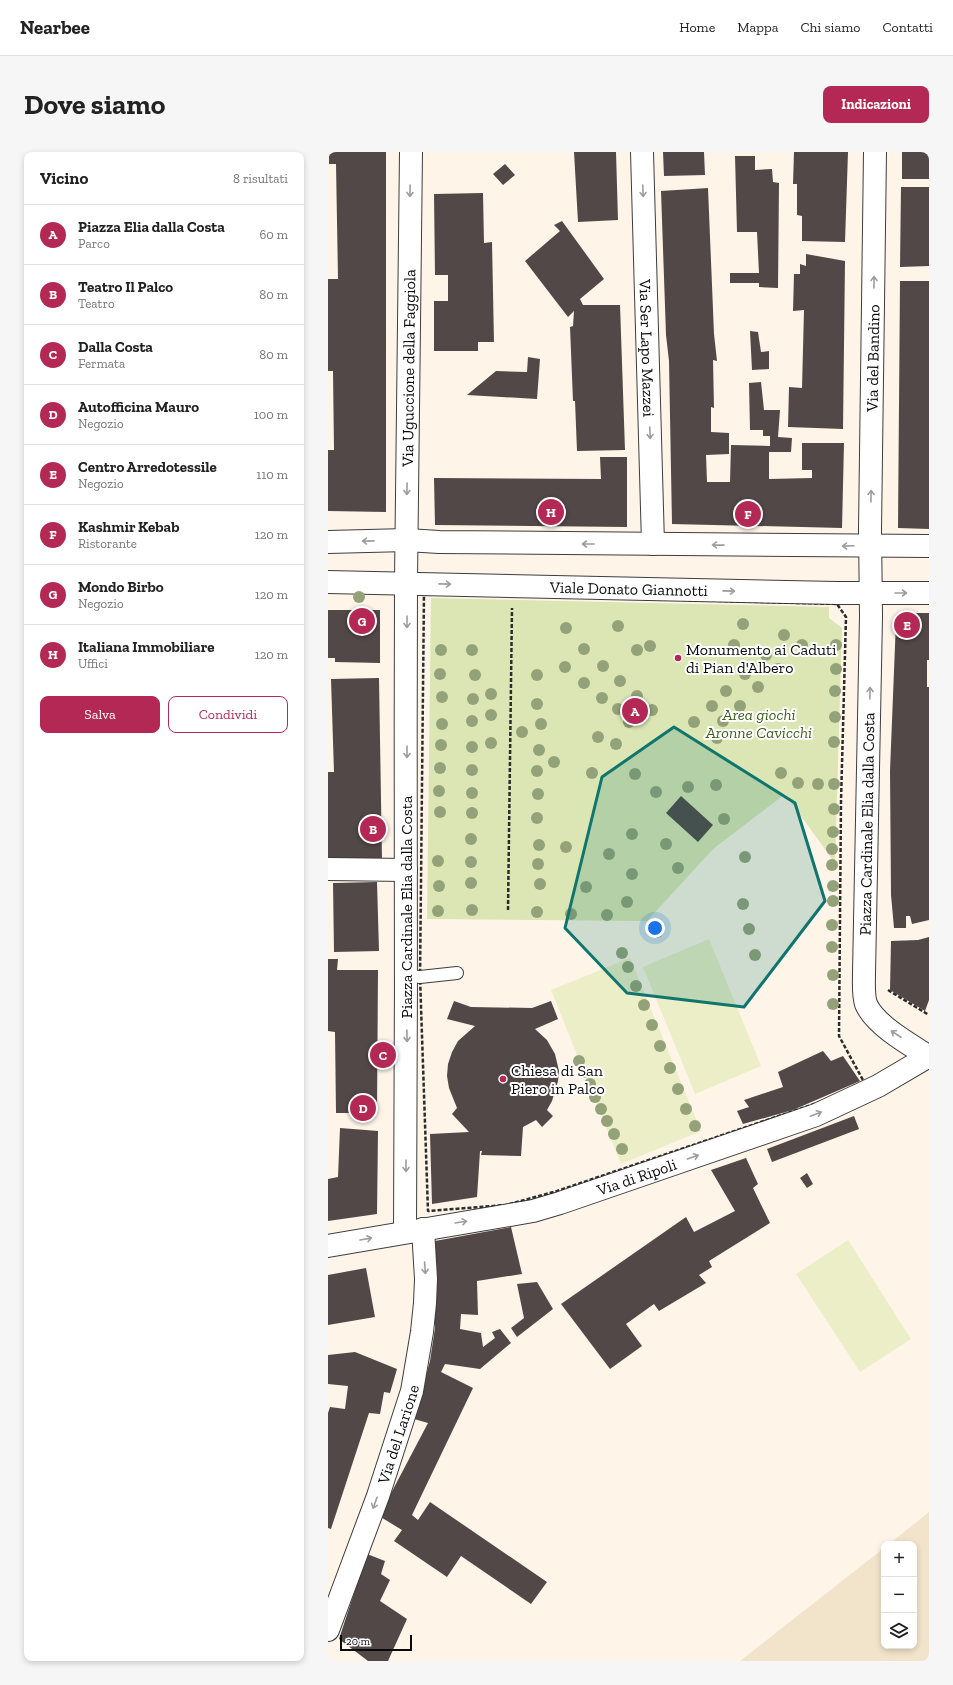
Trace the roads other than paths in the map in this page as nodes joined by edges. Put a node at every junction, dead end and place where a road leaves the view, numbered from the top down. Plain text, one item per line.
1 (411, 152) edge
2 (642, 152) edge
3 (875, 152) edge
4 (407, 540) junction
5 (328, 542) edge
6 (653, 544) junction
7 (929, 546) edge
8 (871, 554) junction
9 (328, 582) edge
10 (406, 583) junction
11 (870, 593) junction
12 (929, 593) edge
13 (328, 869) edge
14 (406, 870) junction
15 (457, 973) dead end
16 (406, 976) junction
17 (928, 1056) edge
18 (414, 1230) junction
19 (328, 1246) edge
20 (328, 1630) edge

1 -> 4 street, Via Uguccione della Faggiola
2 -> 6 street, Via Ser Lapo Mazzei
8 -> 3 street, Via del Bandino
4 -> 5 street
6 -> 4 street
4 - 10 street, Via Uguccione della Faggiola
8 -> 6 street
7 - 8 street
8 - 11 street, Piazza Cardinale Elia dalla Costa
9 - 10 street, Viale Donato Giannotti
10 -> 11 street, Viale Donato Giannotti
10 -> 14 street, Piazza Cardinale Elia dalla Costa
11 -> 12 street, Viale Donato Giannotti
17 -> 11 street, Piazza Cardinale Elia dalla Costa
13 - 14 street
14 - 16 street, Piazza Cardinale Elia dalla Costa
15 - 16 lane
16 -> 18 street, Piazza Cardinale Elia dalla Costa
18 -> 17 street, Via di Ripoli
19 -> 18 street, Via di Ripoli
18 -> 20 street, Via del Larione

